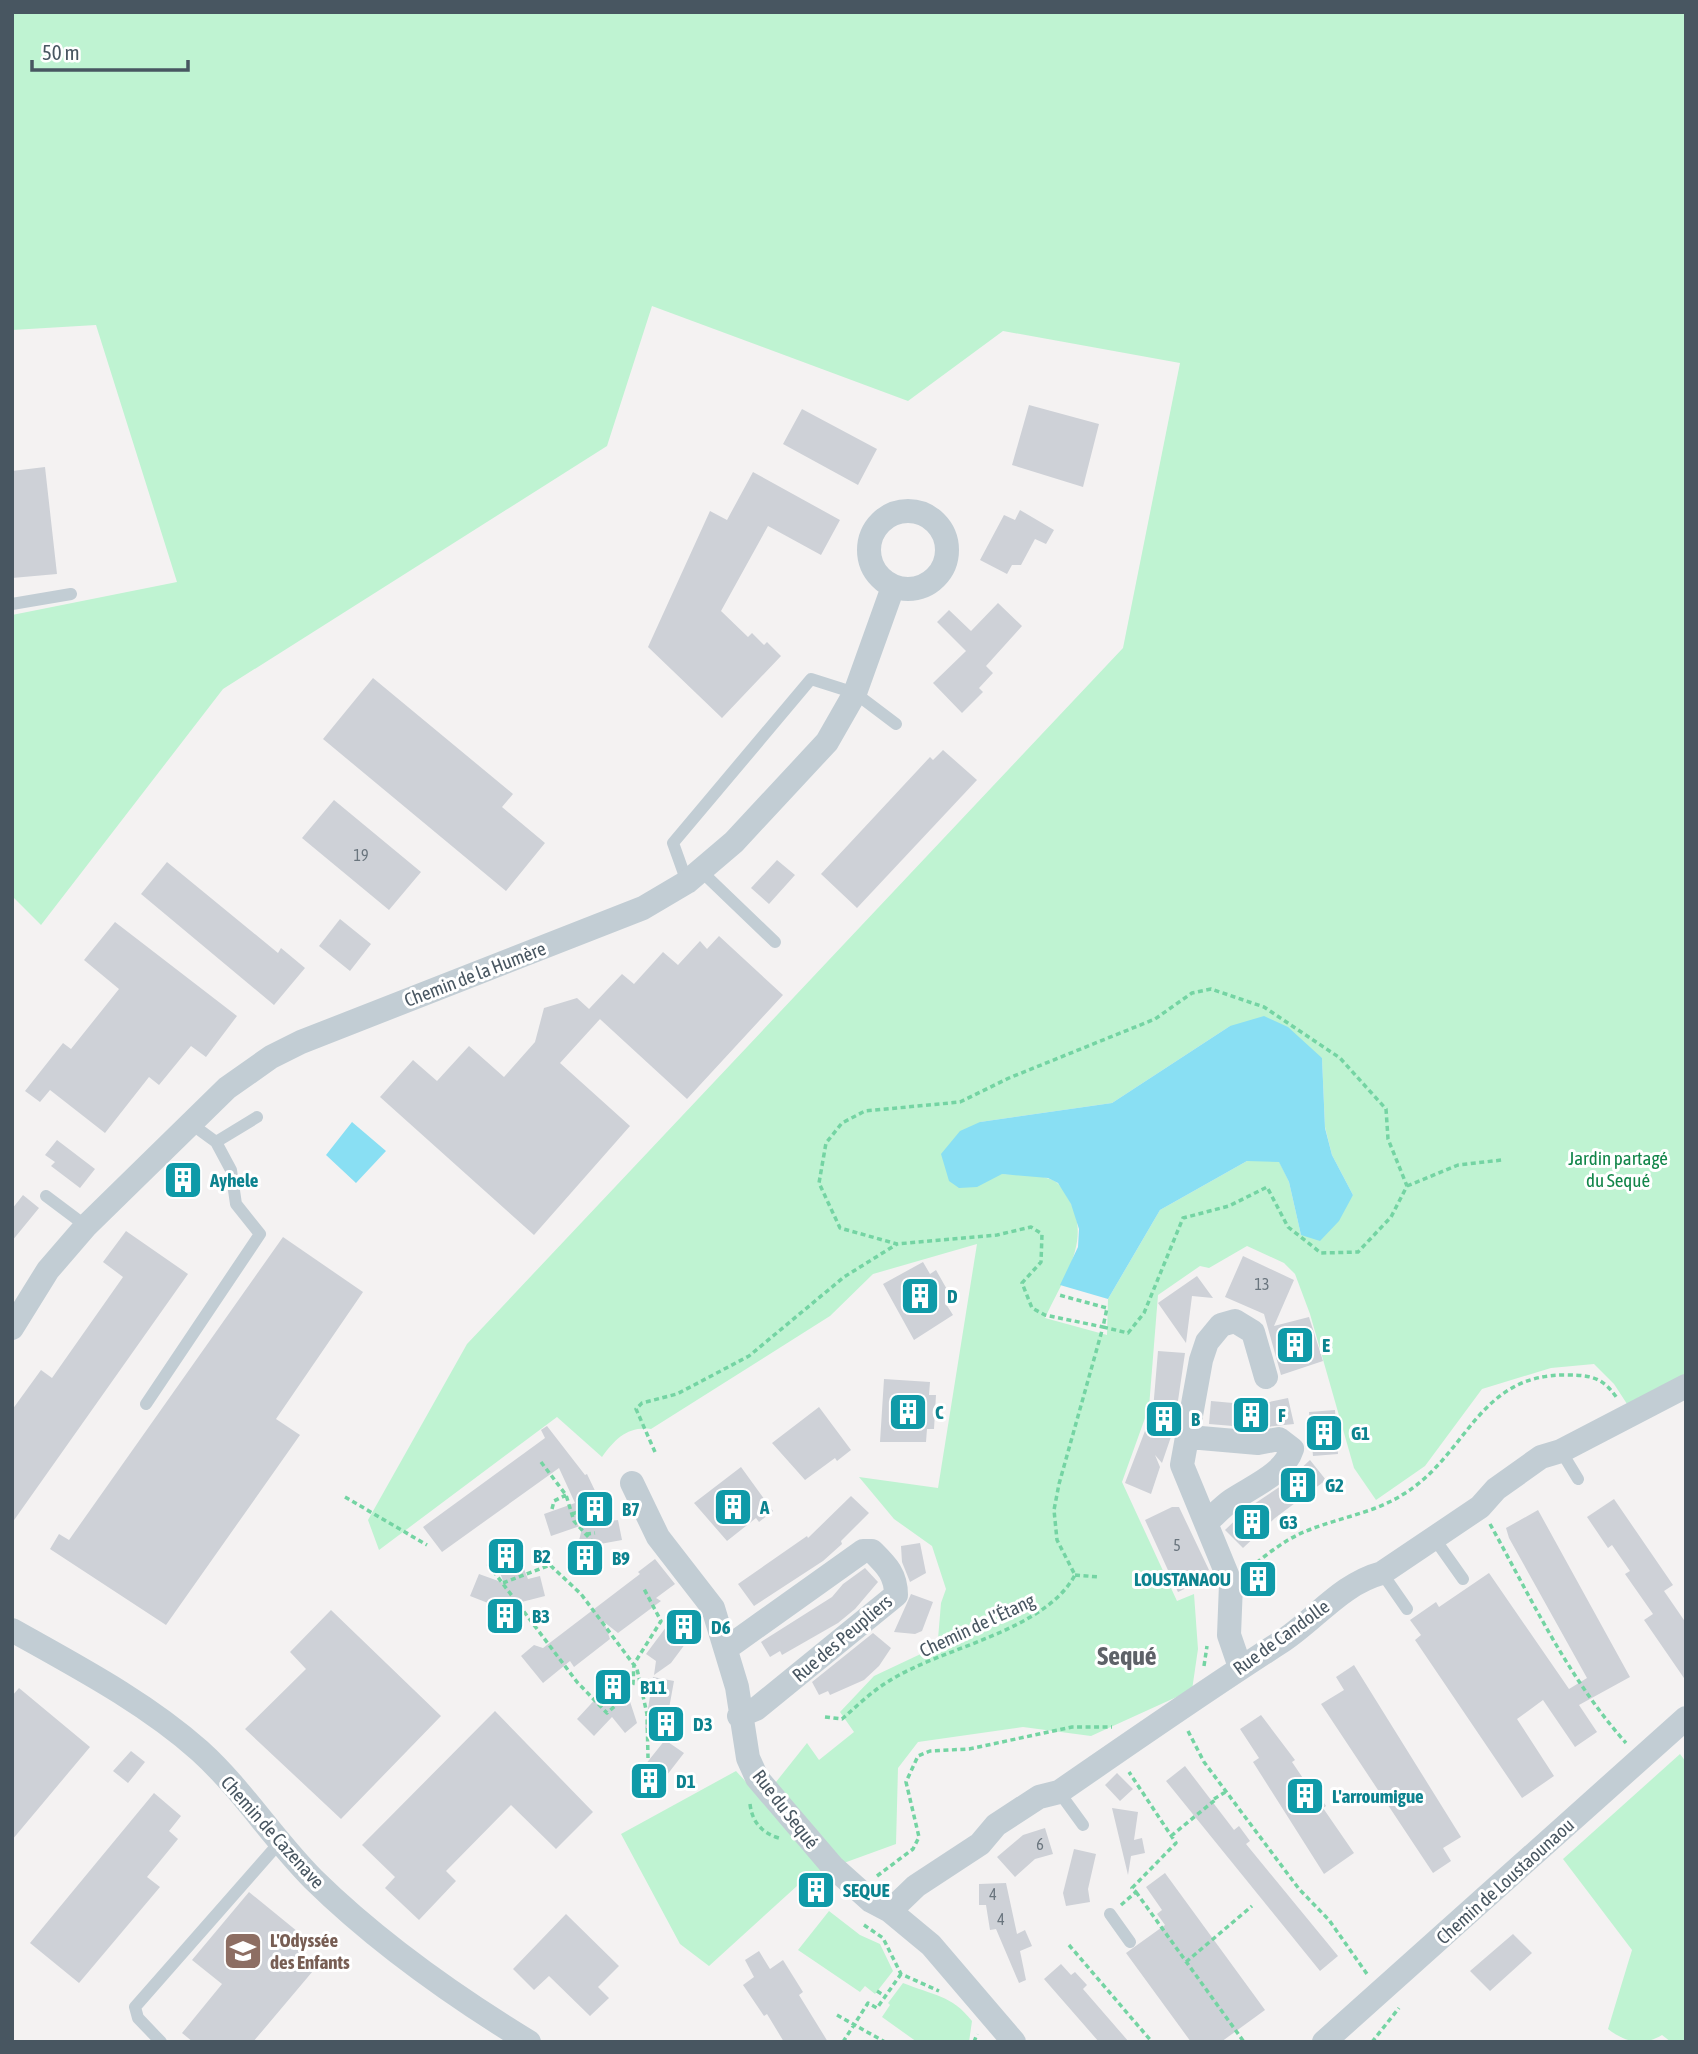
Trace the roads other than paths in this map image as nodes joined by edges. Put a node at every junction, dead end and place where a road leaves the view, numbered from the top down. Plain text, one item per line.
1 (893, 587) dead end
2 (71, 594) dead end
3 (12, 604) edge
4 (855, 693) junction
5 (896, 724) dead end
6 (694, 876) junction
7 (775, 942) dead end
8 (257, 1117) dead end
9 (190, 1123) junction
10 (216, 1142) junction
11 (46, 1196) dead end
12 (86, 1226) junction
13 (12, 1328) edge
14 (1266, 1377) dead end
15 (1686, 1386) edge
16 (146, 1404) dead end
17 (1189, 1437) junction
18 (1561, 1451) junction
19 (1578, 1479) dead end
20 (632, 1483) dead end
21 (1207, 1522) junction
22 (1434, 1538) junction
23 (1382, 1573) junction
24 (1462, 1579) dead end
25 (1407, 1609) dead end
26 (12, 1630) edge
27 (727, 1648) junction
28 (1240, 1667) junction
29 (740, 1716) junction
30 (1686, 1718) edge
31 (1059, 1793) junction
32 (1083, 1825) dead end
33 (280, 1842) junction
34 (890, 1911) junction
35 (1110, 1914) road end
36 (1130, 1942) dead end
37 (161, 2042) edge
38 (529, 2042) edge
39 (1014, 2042) edge
40 (1324, 2042) edge

1 - 4 street, Chemin de la Humère
2 - 3 lane
4 - 5 lane
4 - 6 street, Chemin de la Humère
4 - 6 lane
6 - 7 lane
6 - 9 street, Chemin de la Humère
8 - 10 lane
9 - 10 lane
9 - 12 street, Chemin de la Humère
10 - 16 lane
11 - 12 lane
12 - 13 street, Chemin de la Humère
14 - 17 street
15 - 18 street, Rue de Candolle
17 - 21 street
17 - 21 street
18 - 19 lane
18 - 22 street, Rue de Candolle
20 - 27 street, Rue du Sequé
21 - 28 street
22 - 23 street, Rue de Candolle
22 - 24 lane
23 - 25 lane
23 - 28 street, Rue de Candolle
26 - 33 street, Chemin de Cazenave
27 - 29 street, Rue du Sequé
27 - 29 street, Rue des Peupliers
28 - 31 street, Rue de Candolle
29 - 34 street, Rue du Sequé
30 - 40 street, Chemin de Loustaounaou
31 - 32 lane
31 - 34 street, Rue de Candolle
33 - 37 lane
33 - 38 street, Chemin de Cazenave
34 - 39 street, Rue du Sequé
35 - 36 lane

